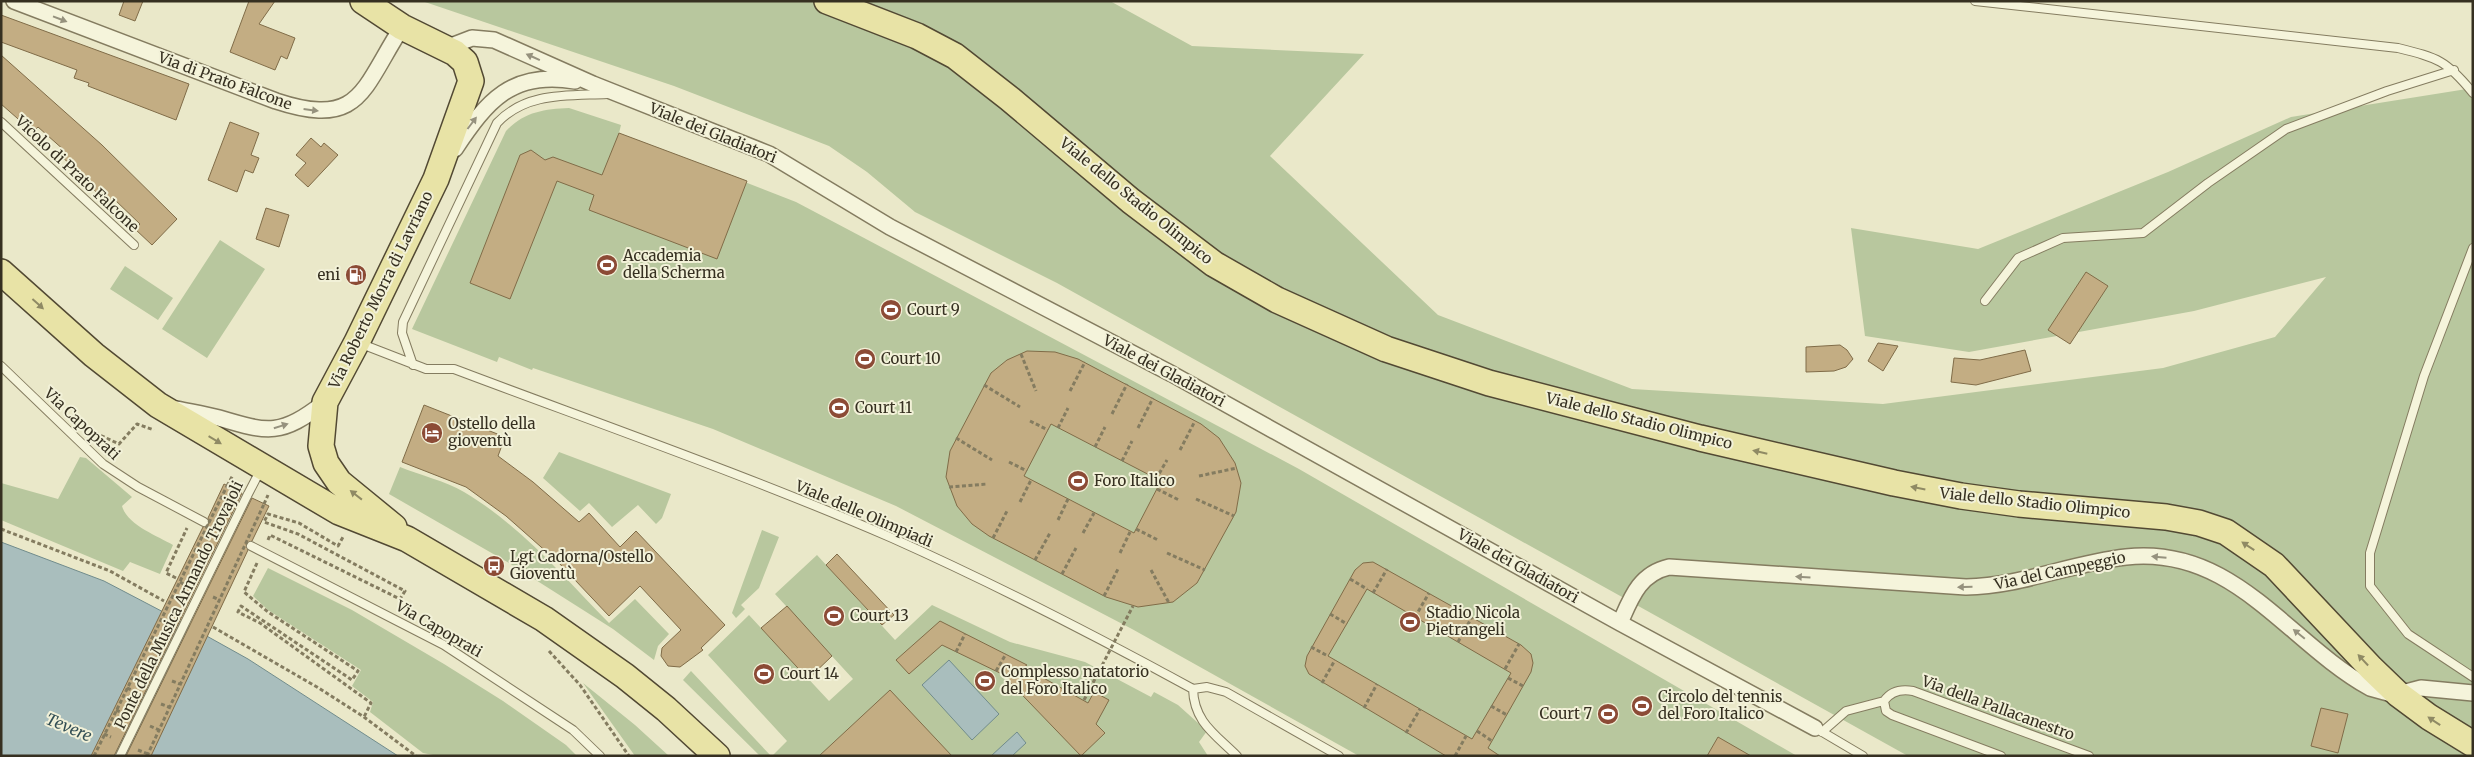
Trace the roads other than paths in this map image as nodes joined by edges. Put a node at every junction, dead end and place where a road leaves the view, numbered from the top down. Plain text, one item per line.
1 (14, 1) edge
2 (363, 1) edge
3 (827, 1) edge
4 (1975, 1) edge
5 (402, 27) junction
6 (446, 48) junction
7 (2454, 70) junction
8 (593, 84) junction
9 (616, 93) junction
10 (2473, 93) edge
11 (1, 122) edge
12 (436, 179) junction
13 (134, 245) dead end
14 (2473, 248) edge
15 (1, 272) edge
16 (1985, 301) dead end
17 (357, 342) junction
18 (413, 365) junction
19 (1, 366) edge
20 (325, 402) junction
21 (158, 405) junction
22 (262, 467) junction
23 (204, 522) dead end
24 (407, 538) junction
25 (251, 546) dead end
26 (1620, 623) junction
27 (2473, 677) edge
28 (1193, 689) junction
29 (2473, 693) edge
30 (2398, 694) junction
31 (1884, 701) junction
32 (1818, 730) junction
33 (2473, 744) edge
34 (2084, 755) edge
35 (120, 756) edge
36 (600, 756) edge
37 (717, 756) edge
38 (1237, 756) edge
39 (1339, 756) edge
40 (1862, 756) edge
41 (2001, 756) edge

1 -> 5 street, Via di Prato Falcone
2 - 5 main road
30 -> 3 main road, Viale dello Stadio Olimpico
4 - 7 lane
5 - 6 main road, Via Roberto Morra di Lavriano
8 -> 6 street, Viale dei Gladiatori
6 - 12 main road, Via Roberto Morra di Lavriano
7 - 10 lane
7 - 16 lane
8 - 9 street, Viale dei Gladiatori
12 -> 8 street, Via Roberto Morra di Lavriano
9 - 18 lane
9 - 26 street, Viale dei Gladiatori
11 - 13 lane, Vicolo di Prato Falcone
12 - 17 main road, Via Roberto Morra di Lavriano
14 - 27 lane
15 -> 21 main road
17 - 18 lane, Viale delle Olimpiadi
17 - 20 main road, Via Roberto Morra di Lavriano
18 - 28 lane, Viale delle Olimpiadi
19 - 23 lane, Via Capoprati
21 -> 20 street, Via Roberto Morra di Lavriano
24 -> 20 main road, Via Roberto Morra di Lavriano
21 -> 22 main road
22 - 24 main road
22 - 35 lane, Ponte della Musica Armando Trovajoli, bridge
24 - 37 main road
25 - 36 lane, Via Capoprati
30 -> 26 street, Via del Campeggio
26 - 32 street, Viale dei Gladiatori
28 - 38 lane
28 - 39 lane, Viale delle Olimpiadi
29 - 30 street
33 -> 30 main road, Viale dello Stadio Olimpico
31 - 32 lane, Via della Pallacanestro
31 - 34 lane, Via della Pallacanestro
31 - 41 lane
32 - 40 lane, Viale dei Gladiatori

